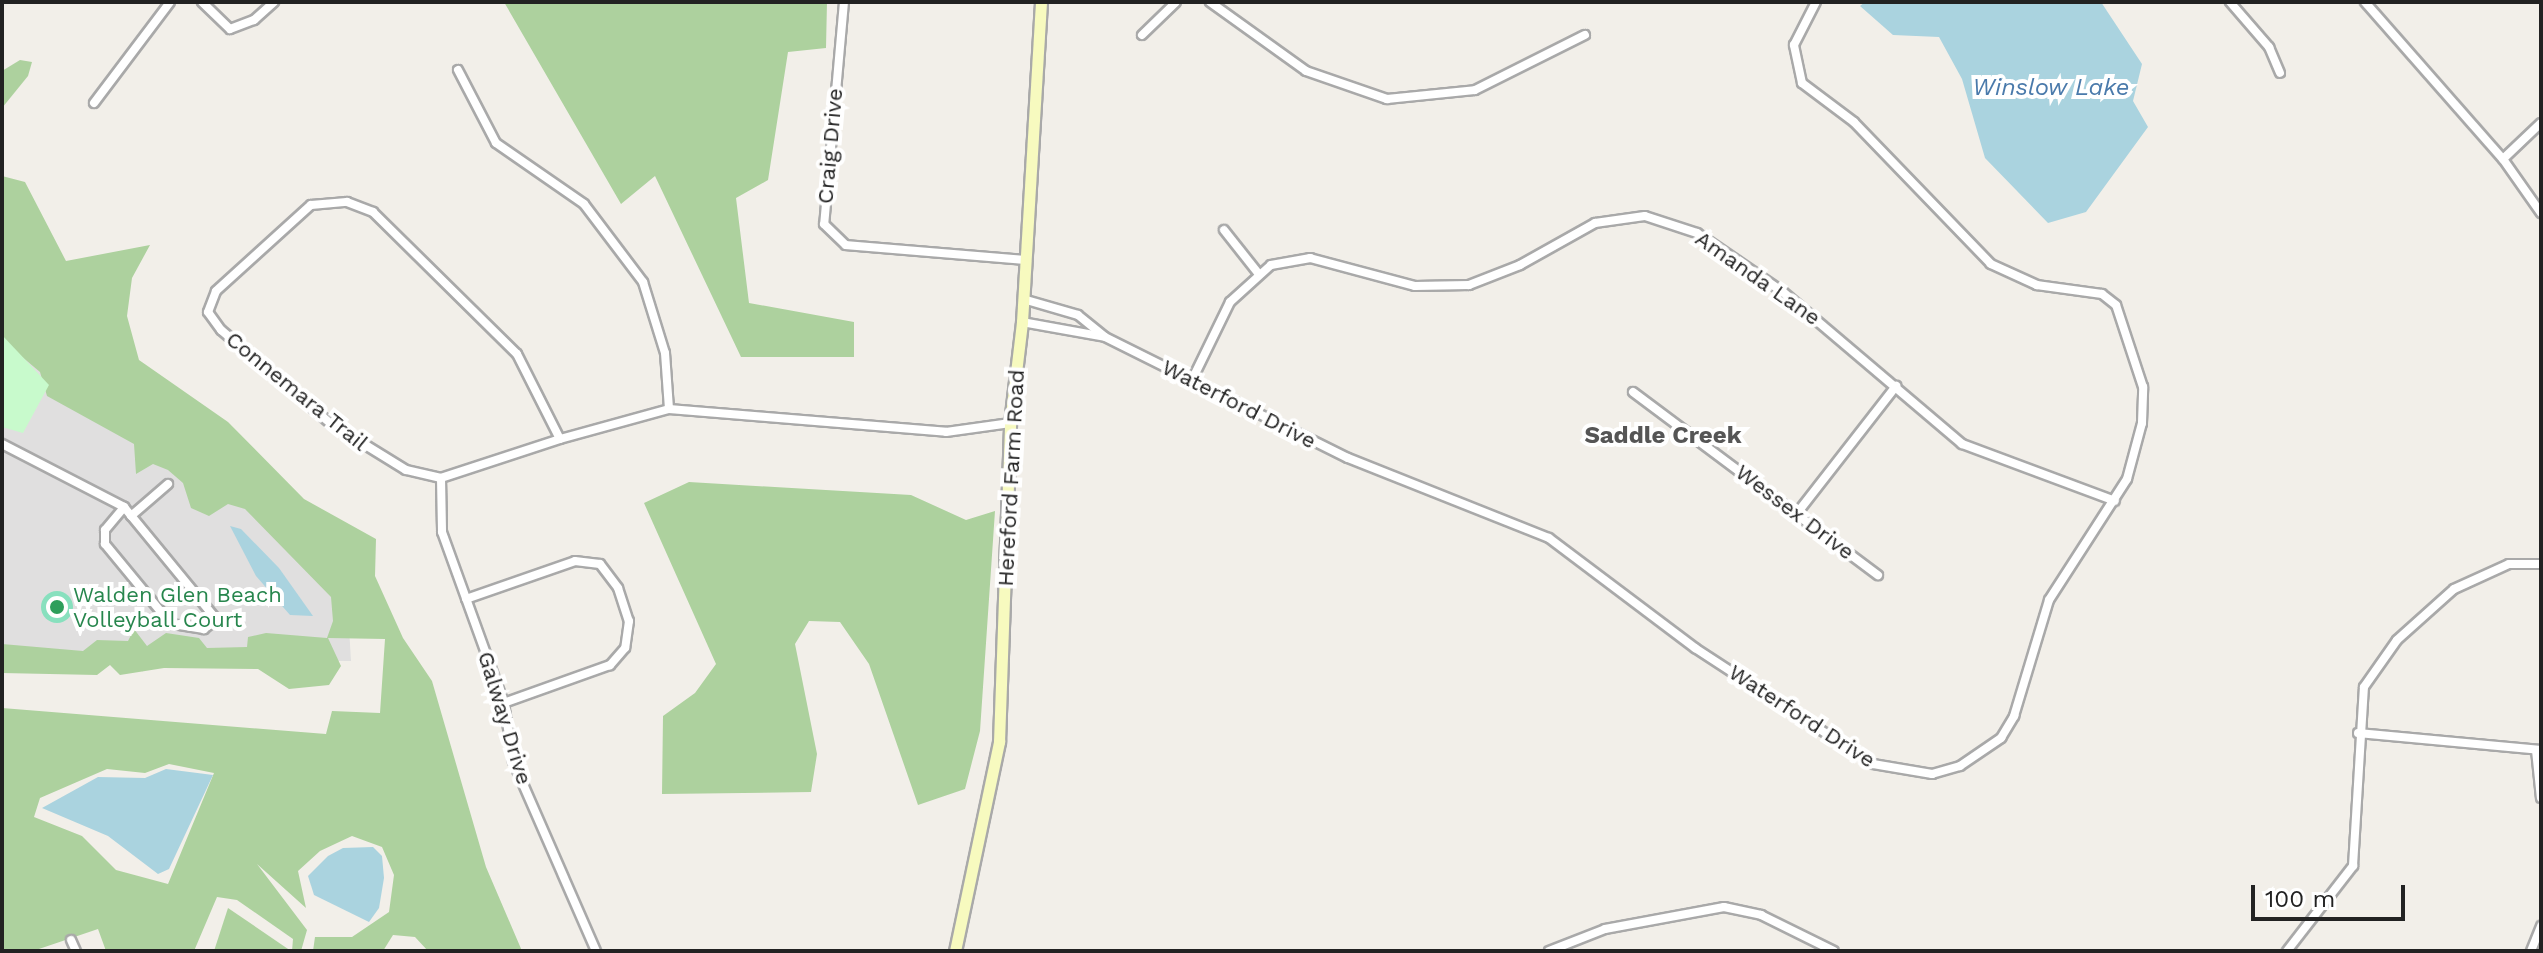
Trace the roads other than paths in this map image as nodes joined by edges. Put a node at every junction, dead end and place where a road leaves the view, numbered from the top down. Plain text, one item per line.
1 (170, 2) edge
2 (202, 2) edge
3 (274, 2) edge
4 (844, 2) edge
5 (1041, 2) edge
6 (1176, 2) edge
7 (1210, 2) edge
8 (1816, 2) edge
9 (2230, 2) edge
10 (2365, 2) edge
11 (1142, 35) dead end
12 (1585, 35) dead end
13 (458, 70) dead end
14 (2280, 73) dead end
15 (94, 103) dead end
16 (2541, 123) edge
17 (2503, 159) junction
18 (2541, 213) edge
19 (1224, 230) dead end
20 (1024, 260) junction
21 (1258, 273) junction
22 (1023, 299) junction
23 (1078, 315) junction
24 (1022, 322) junction
25 (1072, 329) junction
26 (1105, 337) junction
27 (1192, 380) junction
28 (1896, 386) junction
29 (1633, 392) dead end
30 (669, 409) junction
31 (1010, 423) junction
32 (560, 439) junction
33 (2, 444) edge
34 (441, 478) junction
35 (168, 484) dead end
36 (2115, 501) junction
37 (124, 507) junction
38 (1798, 512) junction
39 (131, 516) junction
40 (2541, 564) edge
41 (1878, 575) dead end
42 (466, 599) junction
43 (504, 703) junction
44 (2358, 733) junction
45 (2539, 750) edge
46 (2541, 798) edge
47 (2540, 930) edge
48 (71, 940) dead end
49 (76, 951) edge
50 (596, 951) edge
51 (955, 951) edge
52 (1549, 951) edge
53 (1834, 951) edge
54 (2287, 951) edge
55 (2531, 951) edge

1 - 15 street
2 - 3 street
4 - 20 street, Craig Drive
5 - 20 street, Hereford Farm Road
6 - 11 street
7 - 12 street
8 - 36 street, Waterford Drive
9 - 14 street
10 - 17 street
13 - 30 street
16 - 17 street
17 - 18 street
19 - 21 street
20 - 22 street, Hereford Farm Road
21 - 27 street, Amanda Lane
21 - 28 street, Amanda Lane
22 - 23 street, Waterford Drive
22 - 24 street, Hereford Farm Road
23 - 25 street
23 - 26 street, Waterford Drive
24 - 25 street, Waterford Drive
24 - 31 street, Hereford Farm Road
25 - 26 street, Waterford Drive
26 - 27 street, Waterford Drive
27 - 36 street, Waterford Drive
28 - 36 street, Amanda Lane
28 - 38 street
29 - 38 street, Wessex Drive
30 - 31 street
30 - 32 street
31 - 51 street, Hereford Farm Road
32 - 34 street
32 - 34 street, Connemara Trail
33 - 37 street
34 - 42 street, Galway Drive
35 - 39 street
37 - 39 street
37 - 39 street
38 - 41 street, Wessex Drive
40 - 44 street
42 - 43 street, Galway Drive
42 - 43 street
43 - 50 street, Galway Drive
44 - 45 street
44 - 54 street
45 - 46 street
47 - 55 street
48 - 49 street
52 - 53 street

